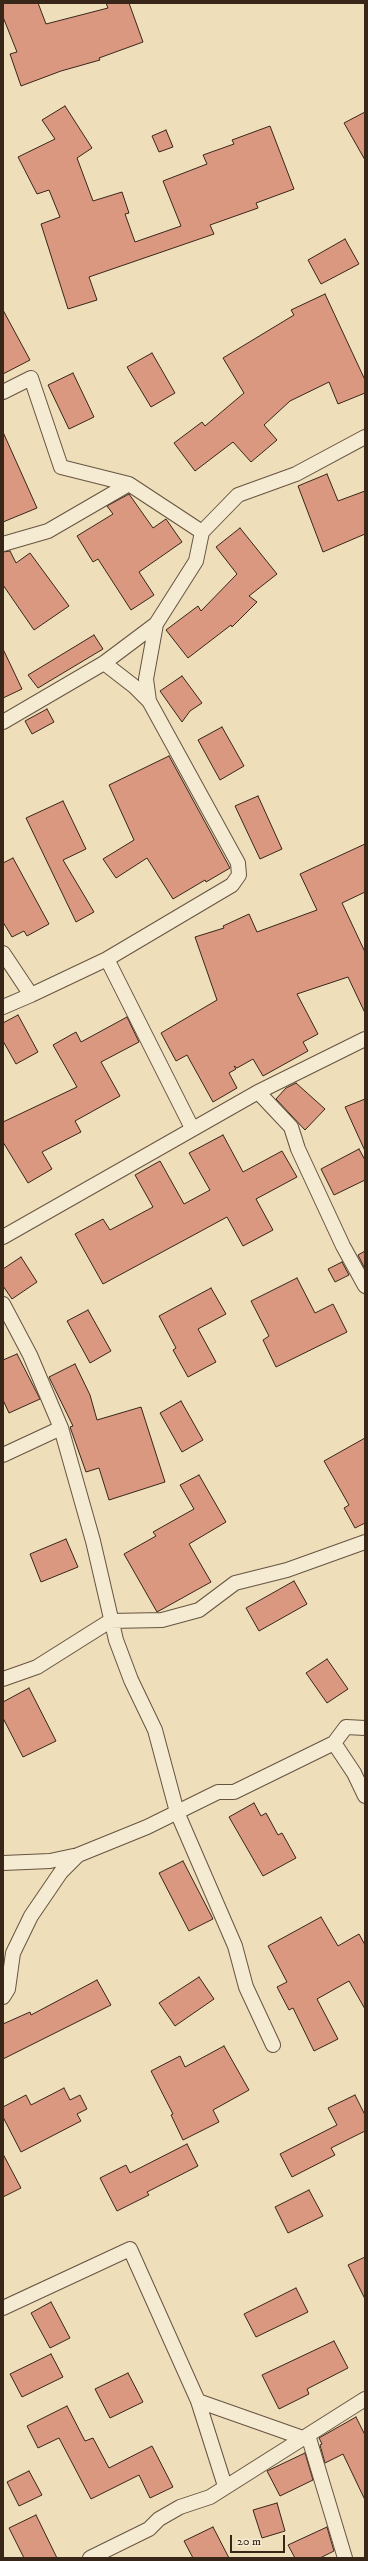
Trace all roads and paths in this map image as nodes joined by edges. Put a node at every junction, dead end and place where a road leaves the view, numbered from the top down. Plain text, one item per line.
1 (3, 392) edge
2 (365, 437) edge
3 (129, 484) junction
4 (202, 532) junction
5 (3, 544) edge
6 (156, 624) junction
7 (104, 663) junction
8 (149, 702) junction
9 (3, 722) edge
10 (3, 953) edge
11 (107, 959) junction
12 (31, 995) junction
13 (3, 1007) edge
14 (365, 1039) edge
15 (258, 1092) junction
16 (192, 1128) junction
17 (3, 1237) edge
18 (365, 1286) edge
19 (3, 1304) edge
20 (61, 1428) junction
21 (3, 1455) edge
22 (365, 1542) edge
23 (110, 1621) junction
24 (3, 1679) edge
25 (365, 1728) edge
26 (334, 1743) junction
27 (365, 1796) edge
28 (177, 1812) junction
29 (78, 1855) junction
30 (3, 1863) edge
31 (3, 1997) edge
32 (273, 2046) dead end
33 (3, 2308) edge
34 (365, 2399) edge
35 (198, 2401) junction
36 (306, 2436) junction
37 (225, 2486) junction
38 (90, 2558) edge
39 (345, 2558) edge

1 - 3 street
2 - 4 street
3 - 4 street
3 - 5 street
4 - 6 street
6 - 7 street
6 - 8 street
7 - 8 street
7 - 9 street
8 - 11 street
10 - 12 street
11 - 12 street
11 - 16 street
12 - 13 street
14 - 15 street
15 - 16 street
15 - 18 street
16 - 17 street
19 - 20 street
20 - 21 street
20 - 23 street
22 - 23 street
23 - 24 street
23 - 28 street
25 - 26 street
26 - 27 street
26 - 28 street
28 - 29 street
28 - 32 street
29 - 30 street
29 - 31 street
33 - 35 street
34 - 36 street
35 - 36 street
35 - 37 street
36 - 37 street
36 - 39 street
37 - 38 street

